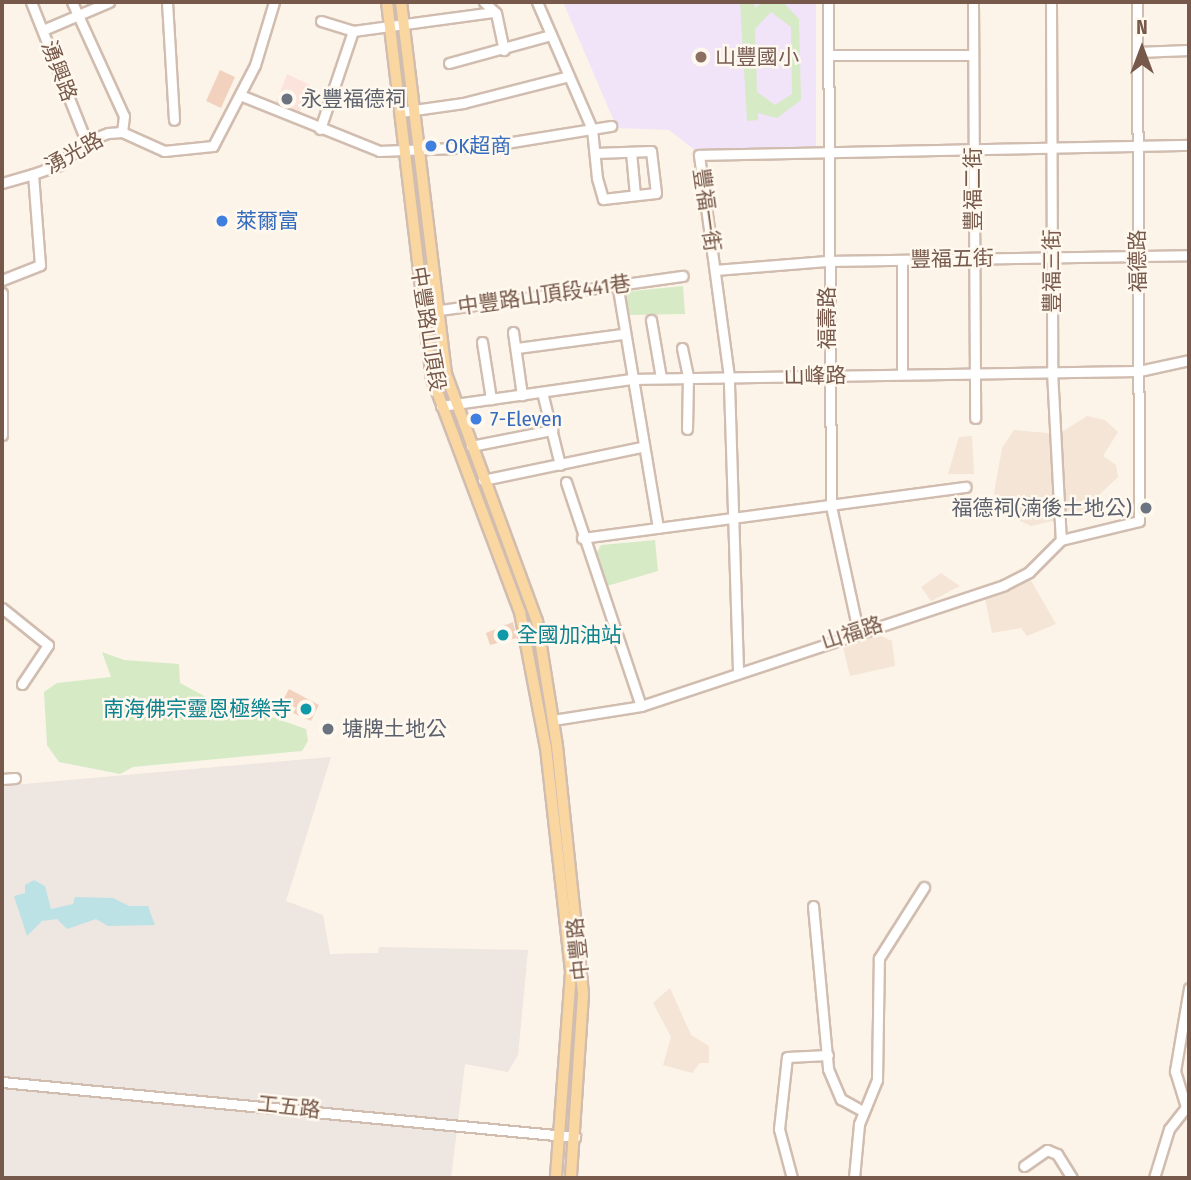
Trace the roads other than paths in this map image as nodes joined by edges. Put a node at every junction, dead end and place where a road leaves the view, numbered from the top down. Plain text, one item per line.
1 (31, 2) edge
2 (72, 2) edge
3 (108, 2) edge
4 (167, 2) edge
5 (274, 2) edge
6 (387, 2) edge
7 (401, 2) edge
8 (484, 2) edge
9 (537, 2) edge
10 (828, 2) edge
11 (973, 2) edge
12 (1051, 2) edge
13 (1137, 2) edge
14 (493, 12) junction
15 (77, 14) junction
16 (321, 20) dead end
17 (403, 21) junction
18 (390, 27) junction
19 (43, 30) junction
20 (353, 31) junction
21 (551, 36) junction
22 (504, 50) junction
23 (1189, 50) edge
24 (1138, 52) junction
25 (828, 55) junction
26 (973, 55) junction
27 (449, 63) dead end
28 (569, 76) junction
29 (240, 95) junction
30 (414, 110) junction
31 (400, 112) junction
32 (174, 120) dead end
33 (611, 126) dead end
34 (320, 129) junction
35 (592, 129) junction
36 (122, 132) junction
37 (86, 141) junction
38 (1189, 145) edge
39 (1137, 146) junction
40 (1051, 148) junction
41 (973, 149) junction
42 (404, 151) junction
43 (632, 152) junction
44 (828, 152) junction
45 (421, 153) junction
46 (595, 153) junction
47 (33, 174) junction
48 (2, 183) edge
49 (635, 195) junction
50 (1189, 255) edge
51 (1138, 256) junction
52 (1052, 257) junction
53 (972, 258) junction
54 (902, 260) junction
55 (827, 261) junction
56 (715, 270) junction
57 (683, 276) dead end
58 (2, 280) edge
59 (617, 283) junction
60 (2, 293) edge
61 (440, 310) junction
62 (651, 320) dead end
63 (513, 332) dead end
64 (622, 334) junction
65 (482, 342) dead end
66 (517, 348) junction
67 (682, 348) dead end
68 (1189, 360) edge
69 (1052, 371) junction
70 (1139, 371) junction
71 (973, 373) junction
72 (902, 374) junction
73 (827, 375) junction
74 (688, 377) junction
75 (729, 377) junction
76 (661, 378) junction
77 (631, 379) junction
78 (542, 392) junction
79 (522, 394) junction
80 (491, 399) junction
81 (457, 404) junction
82 (441, 406) junction
83 (975, 418) dead end
84 (687, 429) dead end
85 (552, 430) junction
86 (2, 435) edge
87 (471, 446) junction
88 (641, 447) junction
89 (560, 465) junction
90 (484, 480) junction
91 (566, 482) dead end
92 (966, 488) dead end
93 (831, 506) junction
94 (733, 519) junction
95 (1139, 521) joint
96 (659, 528) junction
97 (582, 538) junction
98 (1061, 540) junction
99 (2, 608) edge
100 (858, 631) junction
101 (738, 670) junction
102 (22, 684) dead end
103 (641, 706) junction
104 (553, 720) junction
105 (541, 724) joint
106 (15, 778) dead end
107 (2, 779) edge
108 (924, 887) dead end
109 (813, 906) dead end
110 (1189, 988) edge
111 (575, 1022) junction
112 (828, 1055) junction
113 (2, 1082) edge
114 (863, 1111) junction
115 (560, 1136) junction
116 (575, 1137) junction
117 (1024, 1166) dead end
118 (556, 1178) edge
119 (571, 1178) edge
120 (792, 1178) edge
121 (854, 1178) edge
122 (1072, 1178) edge
123 (1154, 1178) edge

1 - 19 street, 湧興路
2 - 15 street
3 - 15 street
4 - 32 street
5 - 29 street, 湧光路
6 - 18 main road, 中豐路山頂段
7 - 17 main road, 中豐路山頂段
8 - 14 street
9 - 21 street
10 - 25 street, 福壽路
11 - 26 street, 豐福二街
12 - 40 street, 豐福三街
13 - 24 street, 福德路
14 - 17 street
14 - 22 street
15 - 19 street
15 - 36 street
16 - 20 street
17 - 18 street
17 - 30 main road, 中豐路山頂段
18 - 20 street
18 - 31 main road, 中豐路山頂段
19 - 37 street, 湧興路
20 - 34 street
21 - 22 street
21 - 28 street
22 - 27 street
23 - 24 street
24 - 39 street, 福德路
25 - 26 street
25 - 44 street, 福壽路
26 - 41 street, 豐福二街
28 - 30 street
28 - 35 street
29 - 34 street
29 - 36 street, 湧光路
30 - 31 street
30 - 45 main road, 中豐路山頂段
31 - 42 main road, 中豐路山頂段
33 - 35 street
34 - 42 street
35 - 45 street
35 - 46 street
36 - 37 street, 湧光路
37 - 47 street, 湧光路
38 - 39 street, 豐福一街
39 - 40 street, 豐福一街
39 - 51 street, 福德路
40 - 41 street, 豐福一街
40 - 52 street, 豐福三街
41 - 44 street, 豐福一街
41 - 53 street, 豐福二街
42 - 45 street
42 - 82 main road, 中豐路山頂段
43 - 46 street
43 - 49 street
43 - 49 street
44 - 55 street, 福壽路
44 - 56 street, 豐福一街
45 - 61 main road, 中豐路山頂段
46 - 49 street
47 - 48 street
47 - 58 street, 湧光路
50 - 51 street, 豐福五街
51 - 52 street, 豐福五街
51 - 70 street, 福德路
52 - 53 street, 豐福五街
52 - 69 street, 豐福三街
53 - 54 street, 豐福五街
53 - 71 street, 豐福二街
54 - 55 street, 豐福五街
54 - 72 street
55 - 56 street, 豐福五街
55 - 73 street, 福壽路
56 - 75 street, 豐福一街
57 - 59 street, 中豐路山頂段441巷
59 - 61 street, 中豐路山頂段441巷
59 - 64 street
60 - 86 street
61 - 81 main road, 中豐路山頂段
62 - 76 street
63 - 66 street
64 - 66 street
64 - 77 street
65 - 80 street
66 - 79 street
67 - 74 street
68 - 70 street, 山峰路
69 - 70 street, 山峰路
69 - 71 street, 山峰路
69 - 98 street, 豐福三街
70 - 95 street, 福德路
71 - 72 street, 山峰路
71 - 83 street, 豐福二街
72 - 73 street, 山峰路
73 - 75 street, 山峰路
73 - 93 street, 福壽路
74 - 75 street, 山峰路
74 - 76 street, 山峰路
74 - 84 street
75 - 94 street, 豐福一街
76 - 77 street, 山峰路
77 - 78 street, 山峰路
77 - 88 street
78 - 79 street, 山峰路
78 - 85 street
79 - 80 street, 山峰路
80 - 81 street, 山峰路
81 - 82 street, 山峰路
81 - 87 main road, 中豐路山頂段
82 - 105 main road, 中豐路山頂段
85 - 87 street
85 - 89 street
87 - 90 main road, 中豐路山頂段
88 - 89 street
88 - 96 street
89 - 90 street
90 - 104 main road, 中豐路山頂段
91 - 97 street
92 - 93 street
93 - 94 street
93 - 100 street, 福壽路
94 - 96 street
94 - 101 street, 豐福一街
95 - 98 street, 山福路
96 - 97 street
97 - 103 street
98 - 100 street, 山福路
99 - 102 street
100 - 101 street, 山福路
101 - 103 street, 山福路
103 - 104 street, 山福路
104 - 111 main road, 中豐路
105 - 111 main road, 中豐路
106 - 107 street
108 - 114 street
109 - 112 street
110 - 123 street
111 - 115 main road, 中豐路
111 - 116 main road, 中豐路
112 - 114 street
112 - 120 street
113 - 115 street, 工五路
114 - 121 street
115 - 116 street, 工五路
115 - 118 main road, 中豐路
116 - 119 main road, 中豐路
117 - 122 street

